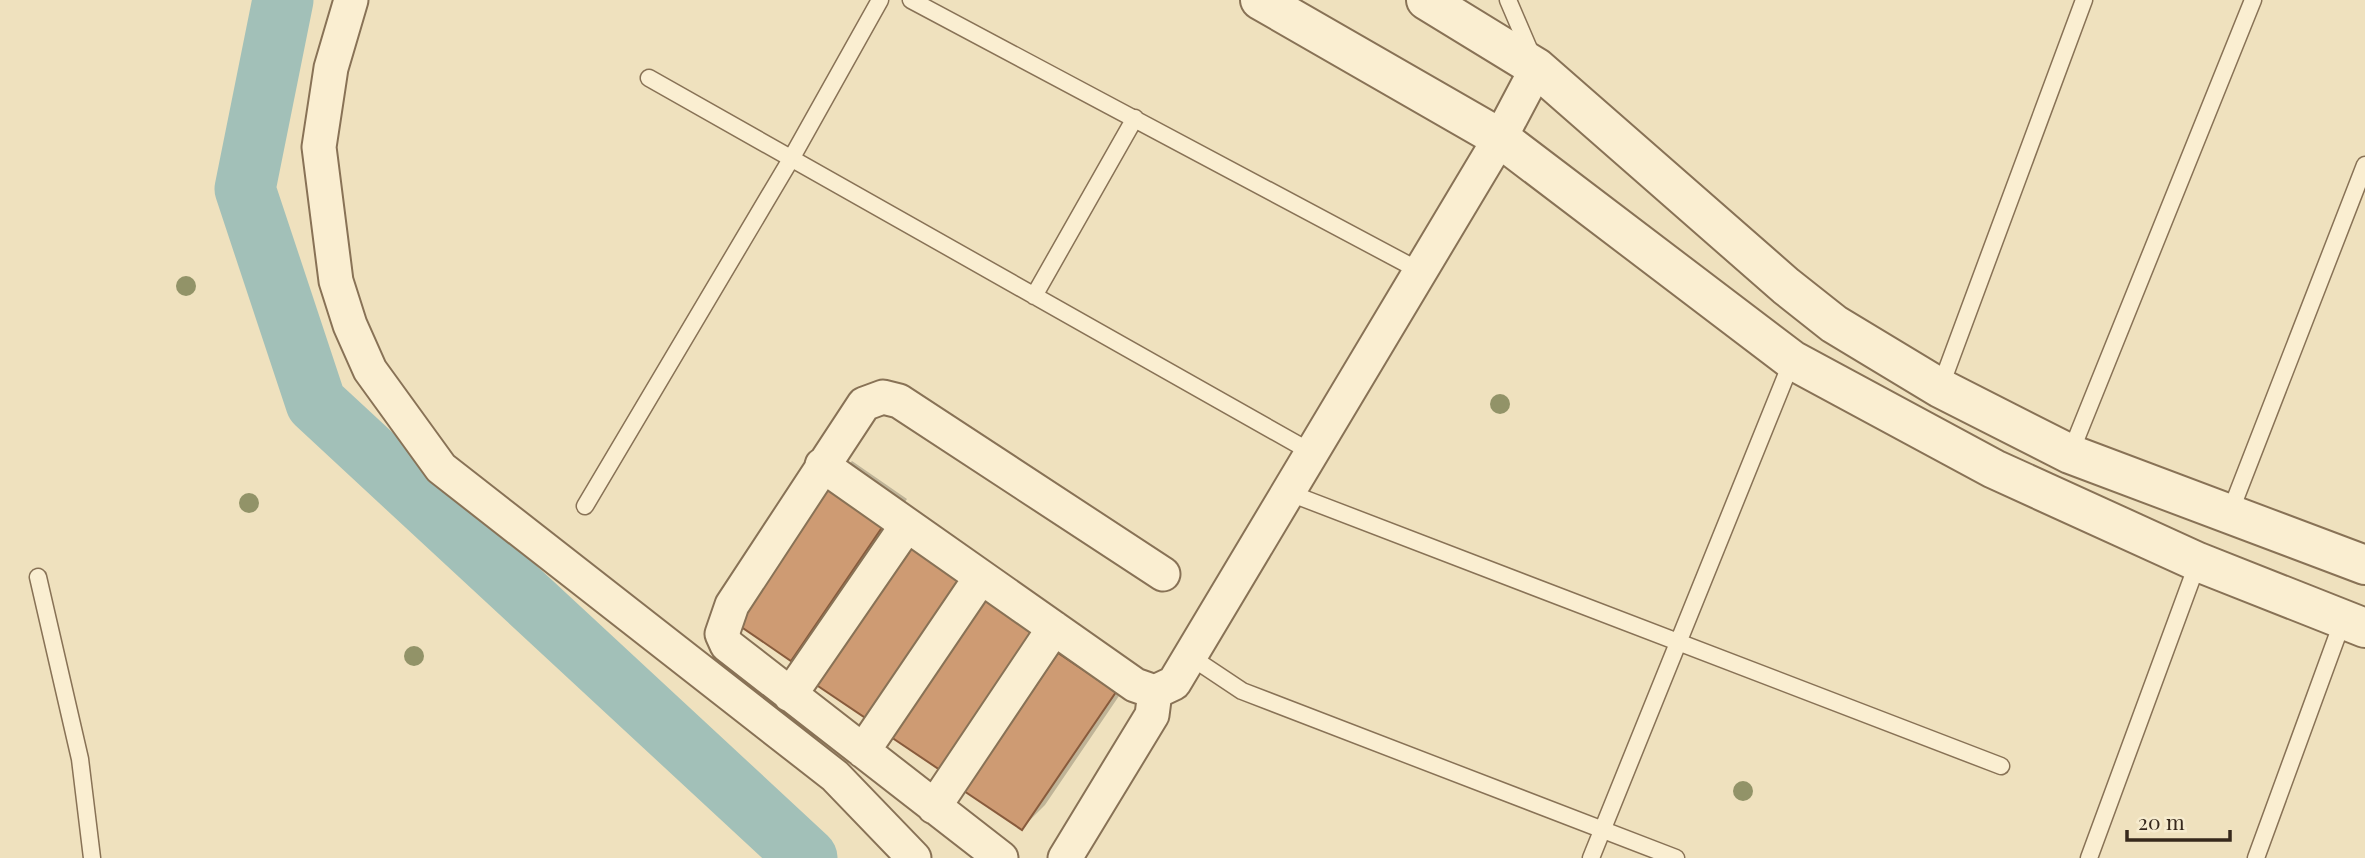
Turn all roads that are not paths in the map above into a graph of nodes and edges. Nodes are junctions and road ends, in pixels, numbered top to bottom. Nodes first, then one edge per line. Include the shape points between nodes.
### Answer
1 (351, 0) edge
2 (880, 0) edge
3 (911, 0) edge
4 (1260, 0) edge
5 (1426, 0) edge
6 (1508, 0) edge
7 (2084, 0) edge
8 (2253, 0) edge
9 (1537, 68) junction
10 (649, 78) dead end
11 (1135, 118) junction
12 (1500, 138) junction
13 (791, 159) junction
14 (2365, 165) edge
15 (1420, 271) junction
16 (1034, 296) junction
17 (1792, 360) junction
18 (1940, 388) junction
19 (1311, 452) junction
20 (2070, 454) junction
21 (822, 465) junction
22 (1287, 492) junction
23 (585, 506) dead end
24 (2229, 516) junction
25 (908, 525) junction
26 (2198, 562) junction
27 (2365, 565) edge
28 (1163, 574) dead end
29 (38, 577) dead end
30 (981, 577) junction
31 (2354, 624) edge
32 (1055, 628) junction
33 (1679, 644) junction
34 (1191, 657) junction
35 (1154, 692) junction
36 (790, 695) junction
37 (863, 751) junction
38 (2001, 766) dead end
39 (934, 807) junction
40 (1603, 828) junction
41 (92, 858) edge
42 (914, 858) edge
43 (1001, 858) edge
44 (1065, 858) edge
45 (1591, 858) edge
46 (1676, 858) edge
47 (2089, 858) edge
48 (2256, 858) edge

1 - 42 street via 331,68 319,147 336,281 370,370 441,468 835,776
2 - 13 lane
3 - 11 lane
4 - 12 street
5 - 9 street
6 - 9 lane
7 - 18 lane
8 - 20 lane
9 - 12 street
9 - 18 street via 1786,286 1834,324
10 - 13 lane
11 - 15 lane
11 - 16 lane
12 - 15 street
12 - 17 street
13 - 16 lane
13 - 23 lane
14 - 24 lane
15 - 19 street
16 - 19 lane
17 - 26 street via 1994,469
17 - 33 lane
18 - 20 street
19 - 22 street
20 - 24 street
21 - 25 street
21 - 28 street via 864,404 883,397 899,401
21 - 36 street via 723,623 727,645
22 - 33 lane
22 - 34 street
24 - 27 street
25 - 30 street
25 - 36 street
26 - 31 street
26 - 47 lane
29 - 41 lane via 80,759
30 - 32 street
30 - 37 street
31 - 48 lane
32 - 35 street via 1135,685
32 - 39 street
33 - 38 lane
33 - 40 lane
34 - 35 street via 1174,683
34 - 40 lane via 1242,691
35 - 44 street via 1152,715
36 - 37 street
37 - 39 street
39 - 43 street
40 - 45 lane
40 - 46 lane

